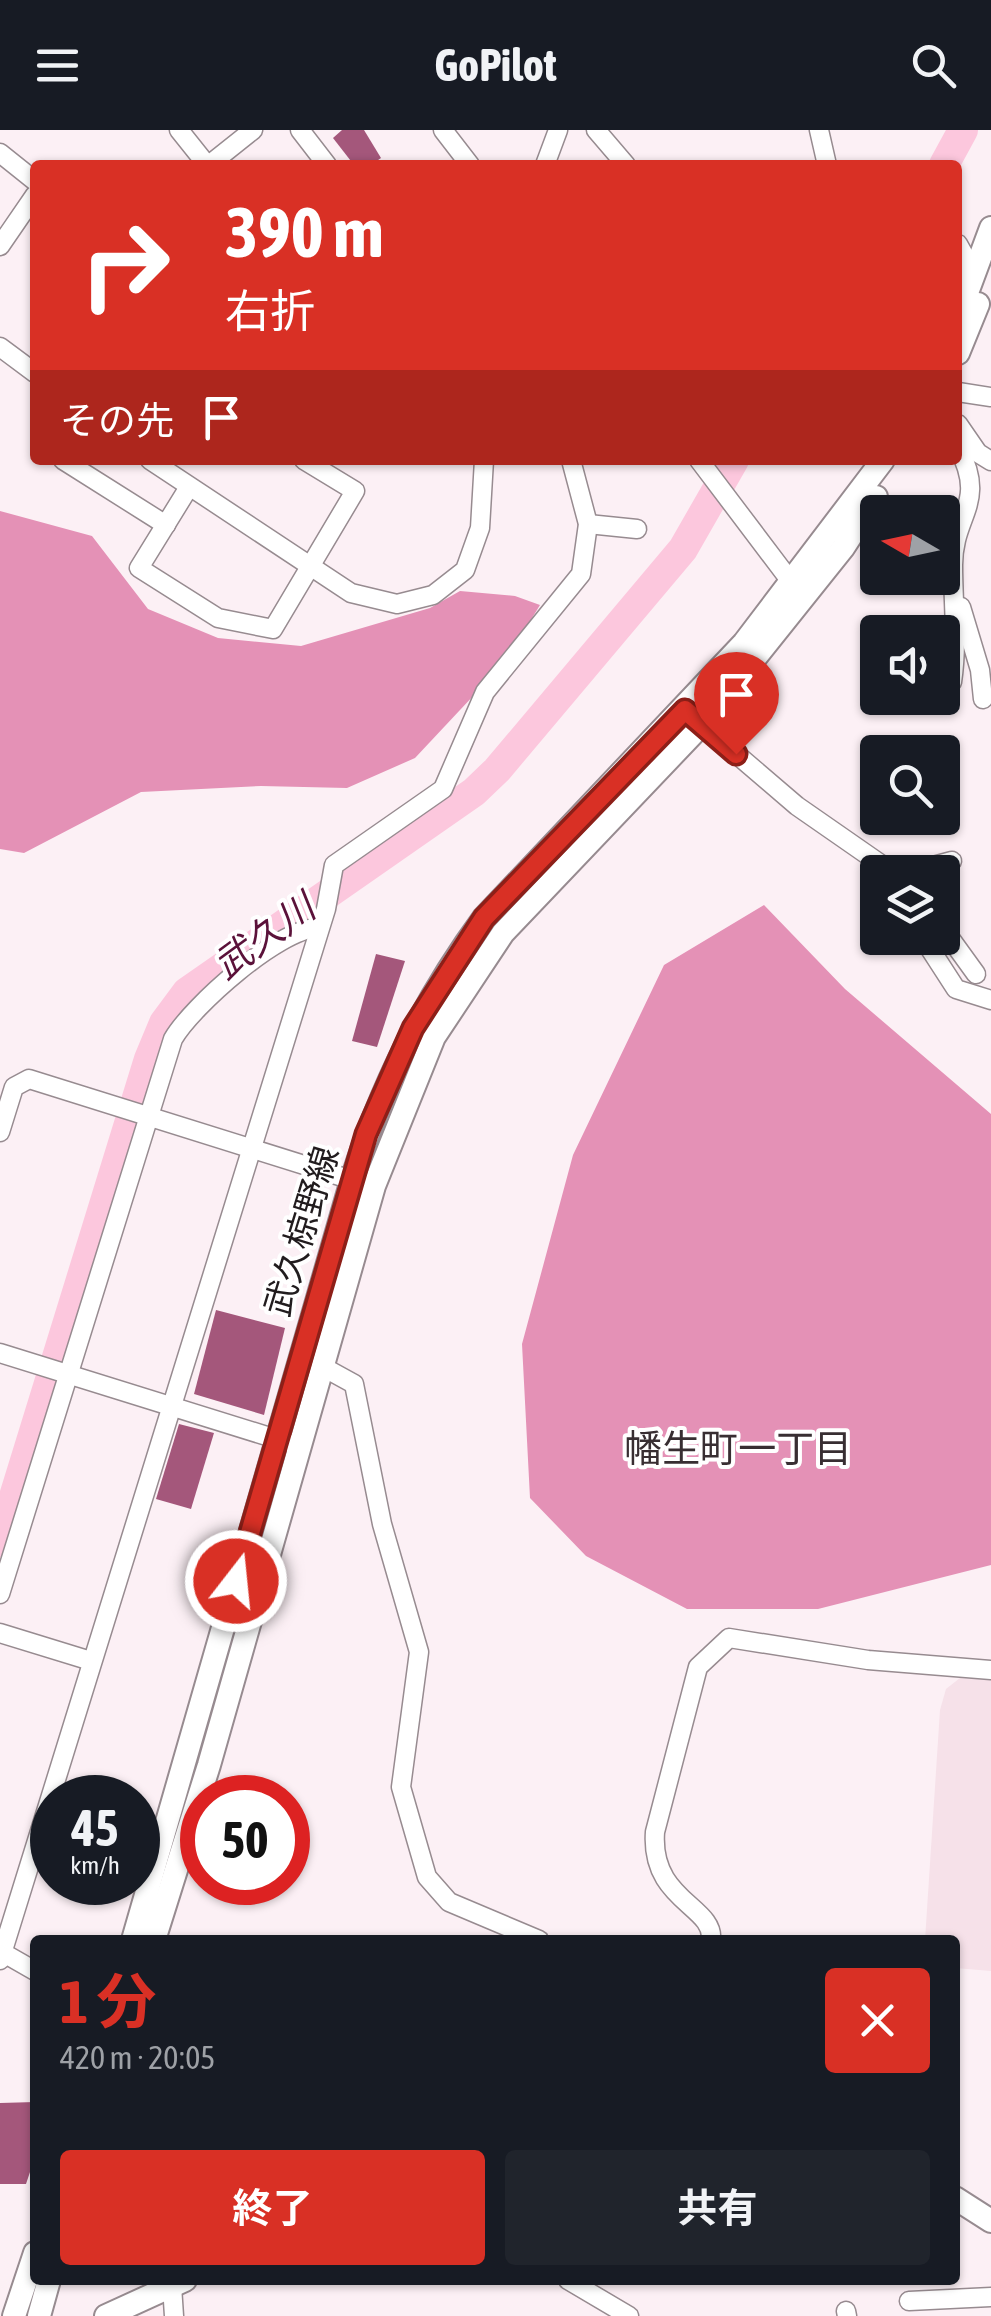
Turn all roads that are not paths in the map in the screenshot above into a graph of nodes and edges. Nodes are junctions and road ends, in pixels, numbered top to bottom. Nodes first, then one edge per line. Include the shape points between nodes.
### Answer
1 (179, 130) edge
2 (252, 130) edge
3 (300, 130) edge
4 (443, 130) edge
5 (558, 130) edge
6 (596, 130) edge
7 (819, 130) edge
8 (0, 154) edge
9 (204, 160) edge
10 (214, 160) edge
11 (323, 160) edge
12 (466, 160) edge
13 (547, 160) edge
14 (622, 160) edge
15 (827, 160) edge
16 (30, 177) edge
17 (30, 202) edge
18 (962, 233) edge
19 (989, 236) edge
20 (0, 246) edge
21 (962, 251) edge
22 (981, 278) edge
23 (962, 310) edge
24 (962, 340) edge
25 (0, 347) edge
26 (30, 369) edge
27 (962, 392) edge
28 (991, 396) edge
29 (962, 440) edge
30 (962, 445) edge
31 (991, 461) edge
32 (71, 465) edge
33 (157, 465) edge
34 (312, 465) edge
35 (484, 465) edge
36 (572, 465) edge
37 (703, 465) edge
38 (881, 465) edge
39 (895, 465) edge
40 (189, 487) junction
41 (588, 524) junction
42 (166, 525) junction
43 (637, 528) dead end
44 (960, 531) edge
45 (312, 568) junction
46 (798, 592) junction
47 (958, 595) edge
48 (983, 699) dead end
49 (694, 716) junction
50 (868, 855) edge
51 (317, 928) junction
52 (960, 952) edge
53 (934, 955) edge
54 (976, 974) dead end
55 (991, 1000) edge
56 (146, 1116) junction
57 (0, 1132) edge
58 (250, 1148) junction
59 (352, 1180) junction
60 (0, 1353) edge
61 (323, 1367) junction
62 (66, 1373) junction
63 (172, 1408) junction
64 (276, 1439) junction
65 (299, 1446) junction
66 (0, 1594) edge
67 (0, 1633) edge
68 (91, 1661) junction
69 (991, 1670) edge
70 (133, 1935) edge
71 (155, 1935) edge
72 (527, 1935) edge
73 (710, 1935) edge
74 (1, 1954) edge
75 (30, 1968) edge
76 (960, 2201) edge
77 (991, 2221) edge
78 (30, 2268) edge
79 (48, 2285) edge
80 (174, 2285) edge
81 (178, 2285) edge
82 (576, 2285) edge
83 (991, 2297) edge
84 (909, 2301) dead end
85 (14, 2316) edge
86 (39, 2316) edge
87 (106, 2316) edge
88 (174, 2316) edge
89 (629, 2316) edge

1 - 9 street
2 - 10 street
3 - 11 street
4 - 12 street
5 - 13 street
6 - 14 street
7 - 15 street
8 - 16 street
17 - 20 street
18 - 19 street
19 - 22 main road
21 - 22 street
22 - 23 main road
22 - 24 main road
25 - 26 street
27 - 28 street
29 - 31 street
30 - 44 street via 972,472
32 - 42 street
33 - 40 street
34 - 45 street via 356,491
35 - 45 street via 478,543 465,570 433,595 397,604 368,600
36 - 41 street
37 - 46 street
38 - 46 main road, 武久椋野線
39 - 46 main road, 武久椋野線
40 - 42 street
40 - 45 street
41 - 43 street
41 - 51 street via 581,574 486,692 443,789 334,865
42 - 45 street via 138,568 218,618 272,630
46 - 49 main road, 武久椋野線
47 - 48 street
49 - 50 street via 797,806
49 - 59 main road, 武久椋野線 via 484,918 446,970 388,1080
49 - 61 main road, 武久椋野線 via 503,933 434,1036 388,1140
51 - 56 street via 264,954 192,1009 173,1038
51 - 58 street
52 - 54 street
53 - 55 street via 949,982 971,997
56 - 57 street via 29,1079 14,1087
56 - 58 street
56 - 62 street
58 - 59 street
58 - 63 street
59 - 64 main road, 武久椋野線
60 - 62 street
61 - 65 main road, 武久椋野線
61 - 72 street via 354,1384 382,1524 419,1652 401,1787 428,1877 449,1902
62 - 63 street
62 - 66 street
63 - 64 street
63 - 68 street
64 - 65 street
64 - 70 main road, 武久椋野線
65 - 71 main road, 武久椋野線
67 - 68 street
68 - 74 street
69 - 73 street via 729,1638 698,1667 654,1857 666,1884 707,1922
74 - 75 street
76 - 77 main road
78 - 85 main road
79 - 86 main road
80 - 87 main road
81 - 88 street
82 - 89 street
83 - 84 street

